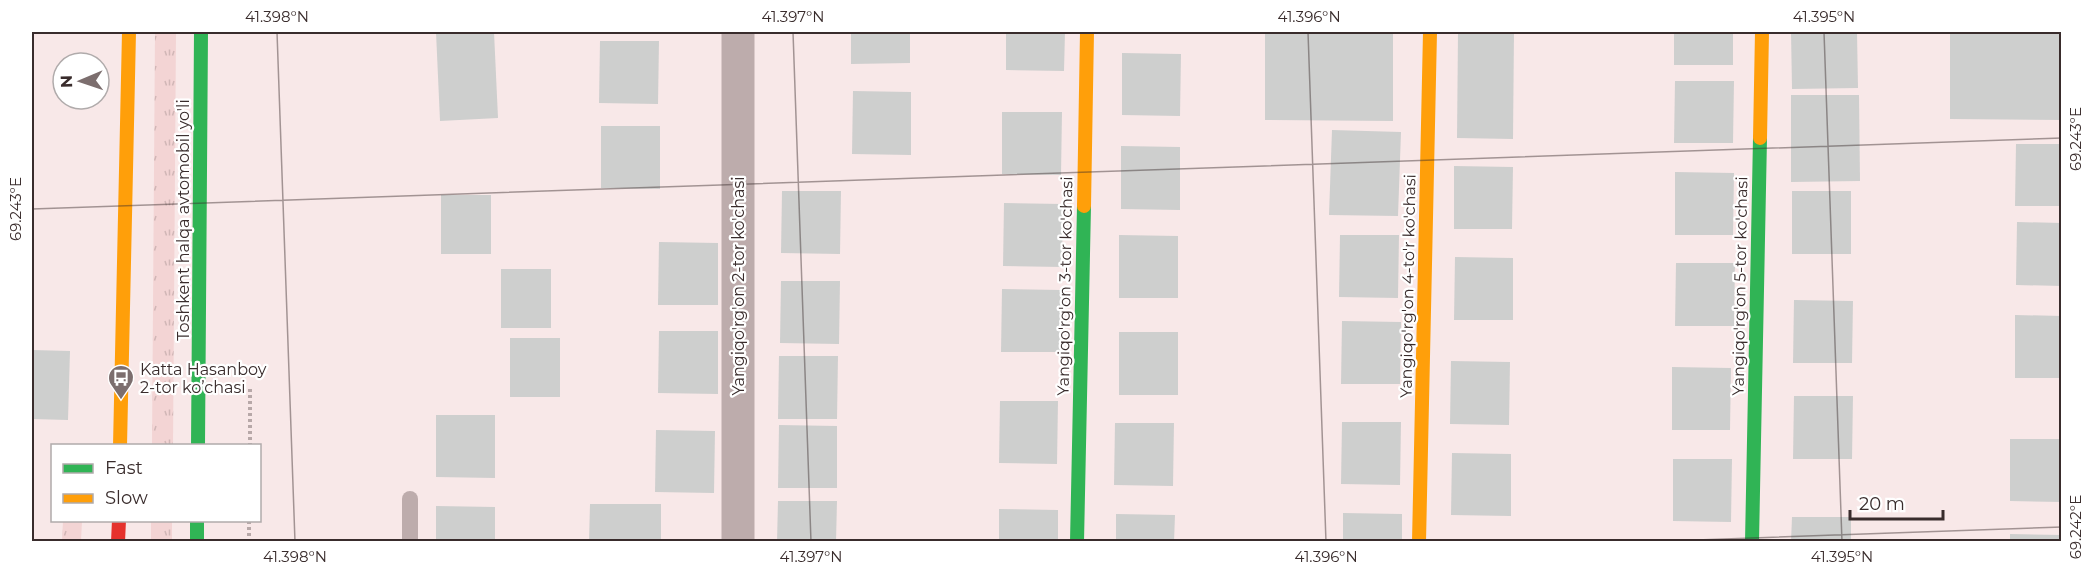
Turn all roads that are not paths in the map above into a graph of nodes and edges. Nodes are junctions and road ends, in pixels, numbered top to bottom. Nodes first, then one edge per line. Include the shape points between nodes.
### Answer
1 (129, 32) edge
2 (201, 32) edge
3 (738, 32) edge
4 (1087, 32) edge
5 (1430, 32) edge
6 (1762, 32) edge
7 (120, 444) edge
8 (198, 444) edge
9 (410, 499) dead end
10 (119, 522) edge
11 (197, 522) edge
12 (118, 542) edge
13 (197, 542) edge
14 (410, 542) edge
15 (738, 542) edge
16 (1077, 542) edge
17 (1419, 542) edge
18 (1752, 542) edge

1 - 7 main road
2 - 8 main road, Toshkent halqa avtomobil yo'li
3 - 15 street, Yangiqo'rg'on 2-tor ko'chasi
4 - 16 main road, Yangiqo'rg'on 3-tor ko'chasi
5 - 17 main road, Yangiqo'rg'on 4-to'r ko'chasi
6 - 18 main road, Yangiqo'rg'on 5-tor ko'chasi
9 - 14 lane
10 - 12 main road
11 - 13 main road

